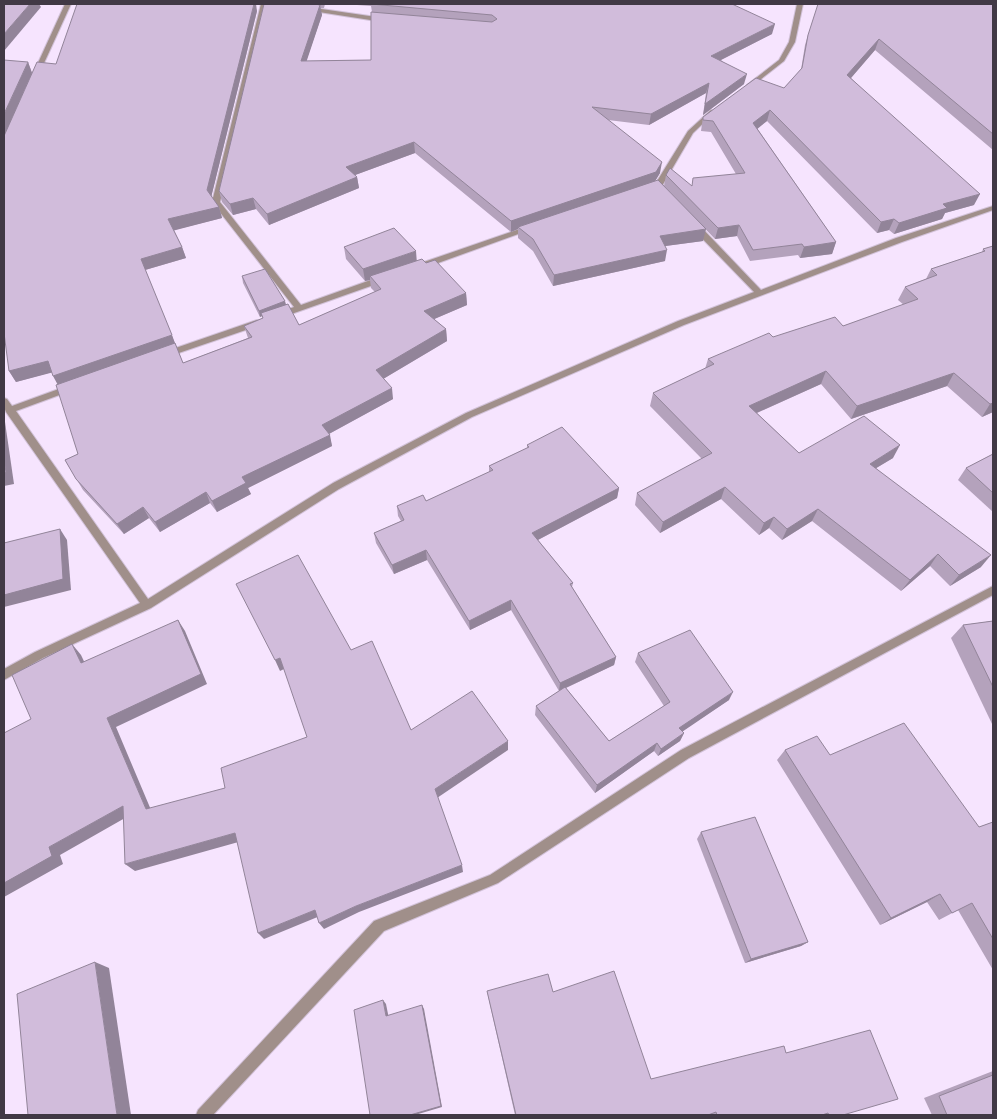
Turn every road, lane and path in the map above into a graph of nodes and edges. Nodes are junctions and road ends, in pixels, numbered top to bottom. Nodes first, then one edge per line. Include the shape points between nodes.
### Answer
1 (68, 4) edge
2 (264, 4) edge
3 (800, 4) edge
4 (304, 9) edge
5 (393, 20) edge
6 (31, 84) edge
7 (742, 90) edge
8 (721, 105) edge
9 (658, 186) junction
10 (648, 189) edge
11 (671, 200) edge
12 (993, 208) edge
13 (692, 222) edge
14 (539, 225) edge
15 (419, 266) edge
16 (391, 276) edge
17 (760, 294) junction
18 (299, 308) junction
19 (271, 318) edge
20 (262, 321) edge
21 (159, 357) edge
22 (74, 387) edge
23 (4, 401) edge
24 (9, 410) junction
25 (993, 590) edge
26 (147, 605) junction
27 (4, 675) edge
28 (203, 1115) edge

1 - 6 street
2 - 18 street via 216,202
3 - 7 street via 792,42 781,60
4 - 5 street
8 - 9 street via 690,132
9 - 10 street
9 - 11 street
12 - 17 street via 899,240
13 - 17 street
14 - 15 street
16 - 18 street
17 - 26 street via 681,323 469,415 336,486
18 - 19 street
20 - 21 street
22 - 24 street
23 - 24 street
24 - 26 street
25 - 28 street via 685,754 494,879 379,926
26 - 27 street via 39,655

